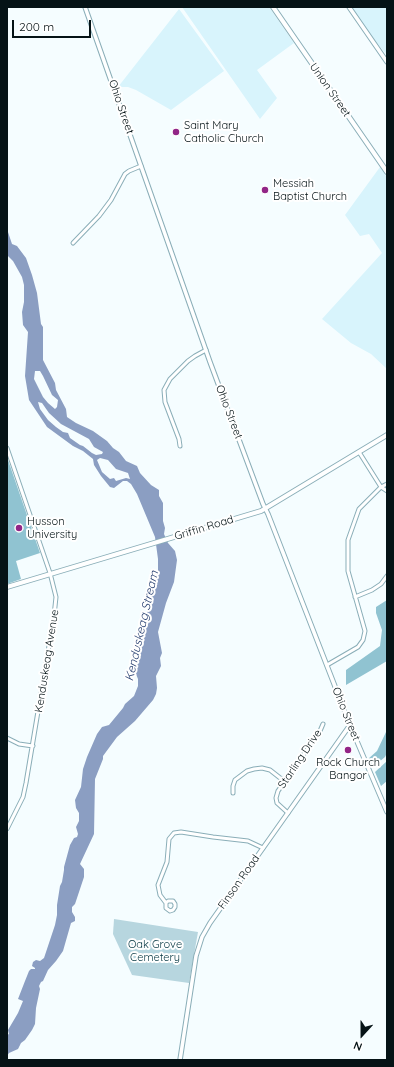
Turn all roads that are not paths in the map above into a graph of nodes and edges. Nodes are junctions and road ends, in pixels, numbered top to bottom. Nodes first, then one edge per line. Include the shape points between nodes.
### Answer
1 (85, 7) edge
2 (273, 7) edge
3 (349, 7) edge
4 (387, 62) edge
5 (141, 166) junction
6 (387, 172) edge
7 (73, 243) dead end
8 (206, 350) junction
9 (387, 435) edge
10 (180, 446) dead end
11 (7, 448) edge
12 (359, 452) junction
13 (387, 484) edge
14 (382, 487) junction
15 (387, 490) edge
16 (266, 508) junction
17 (50, 574) junction
18 (387, 576) edge
19 (7, 587) edge
20 (356, 597) junction
21 (327, 665) junction
22 (323, 724) dead end
23 (350, 725) junction
24 (7, 738) edge
25 (33, 746) junction
26 (284, 781) junction
27 (233, 793) dead end
28 (387, 812) edge
29 (288, 813) junction
30 (7, 828) edge
31 (263, 848) junction
32 (166, 903) dead end
33 (180, 1060) edge

1 - 5 street, Ohio Street
2 - 6 main road, Union Street
3 - 4 street
5 - 7 street via 125,174 99,216
5 - 8 street, Ohio Street
8 - 10 street via 188,362 167,383 164,390 165,402
8 - 16 street, Ohio Street
9 - 12 main road, Griffin Road
11 - 17 street, Kenduskeag Avenue
12 - 14 street
12 - 16 main road, Griffin Road
13 - 14 street
14 - 15 street
14 - 20 street via 359,509 348,540 348,571
16 - 17 main road, Griffin Road
16 - 21 street, Ohio Street
17 - 19 main road, Griffin Road
17 - 25 street, Kenduskeag Avenue via 56,597
18 - 20 street via 372,590
20 - 21 street via 365,631 363,640 358,647
21 - 23 street, Ohio Street
22 - 26 street, Starling Drive
23 - 28 street, Ohio Street
23 - 29 street, Finson Road
24 - 25 street via 19,744
25 - 30 street, Kenduskeag Avenue via 23,797
26 - 27 street via 270,770 254,768 235,780
26 - 29 street, Starling Drive via 276,798 277,803
29 - 31 street, Finson Road
31 - 32 street via 248,841 174,833 169,839 167,862 158,885
31 - 33 street, Finson Road via 208,926 199,944

